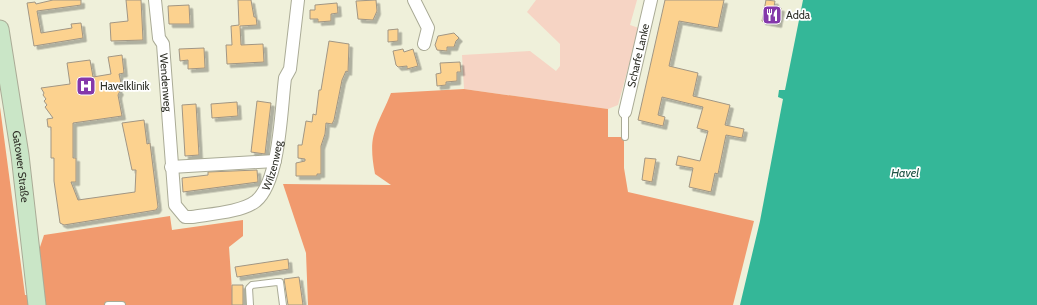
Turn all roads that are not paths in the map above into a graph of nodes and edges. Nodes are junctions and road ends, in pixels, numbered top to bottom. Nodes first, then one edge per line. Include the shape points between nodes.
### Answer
1 (155, 0) edge
2 (298, 0) edge
3 (414, 0) edge
4 (651, 0) edge
5 (0, 29) edge
6 (424, 44) dead end
7 (625, 112) joint
8 (625, 137) dead end
9 (275, 161) junction
10 (172, 167) junction
11 (37, 305) edge
12 (108, 305) edge
13 (122, 305) edge
14 (250, 305) edge
15 (282, 305) edge

1 - 10 street, Wendenweg via 159,38 163,44
2 - 9 street, Wilzenweg
3 - 6 street via 428,28
4 - 7 street, Scharfe Lanke
5 - 11 main road, Gatower Straße via 17,136
7 - 8 lane
9 - 10 street
9 - 10 street, Wilzenweg via 266,190 256,201 242,208 192,217 185,217 175,205
12 - 13 lane
14 - 15 lane via 249,288 252,285 280,282

